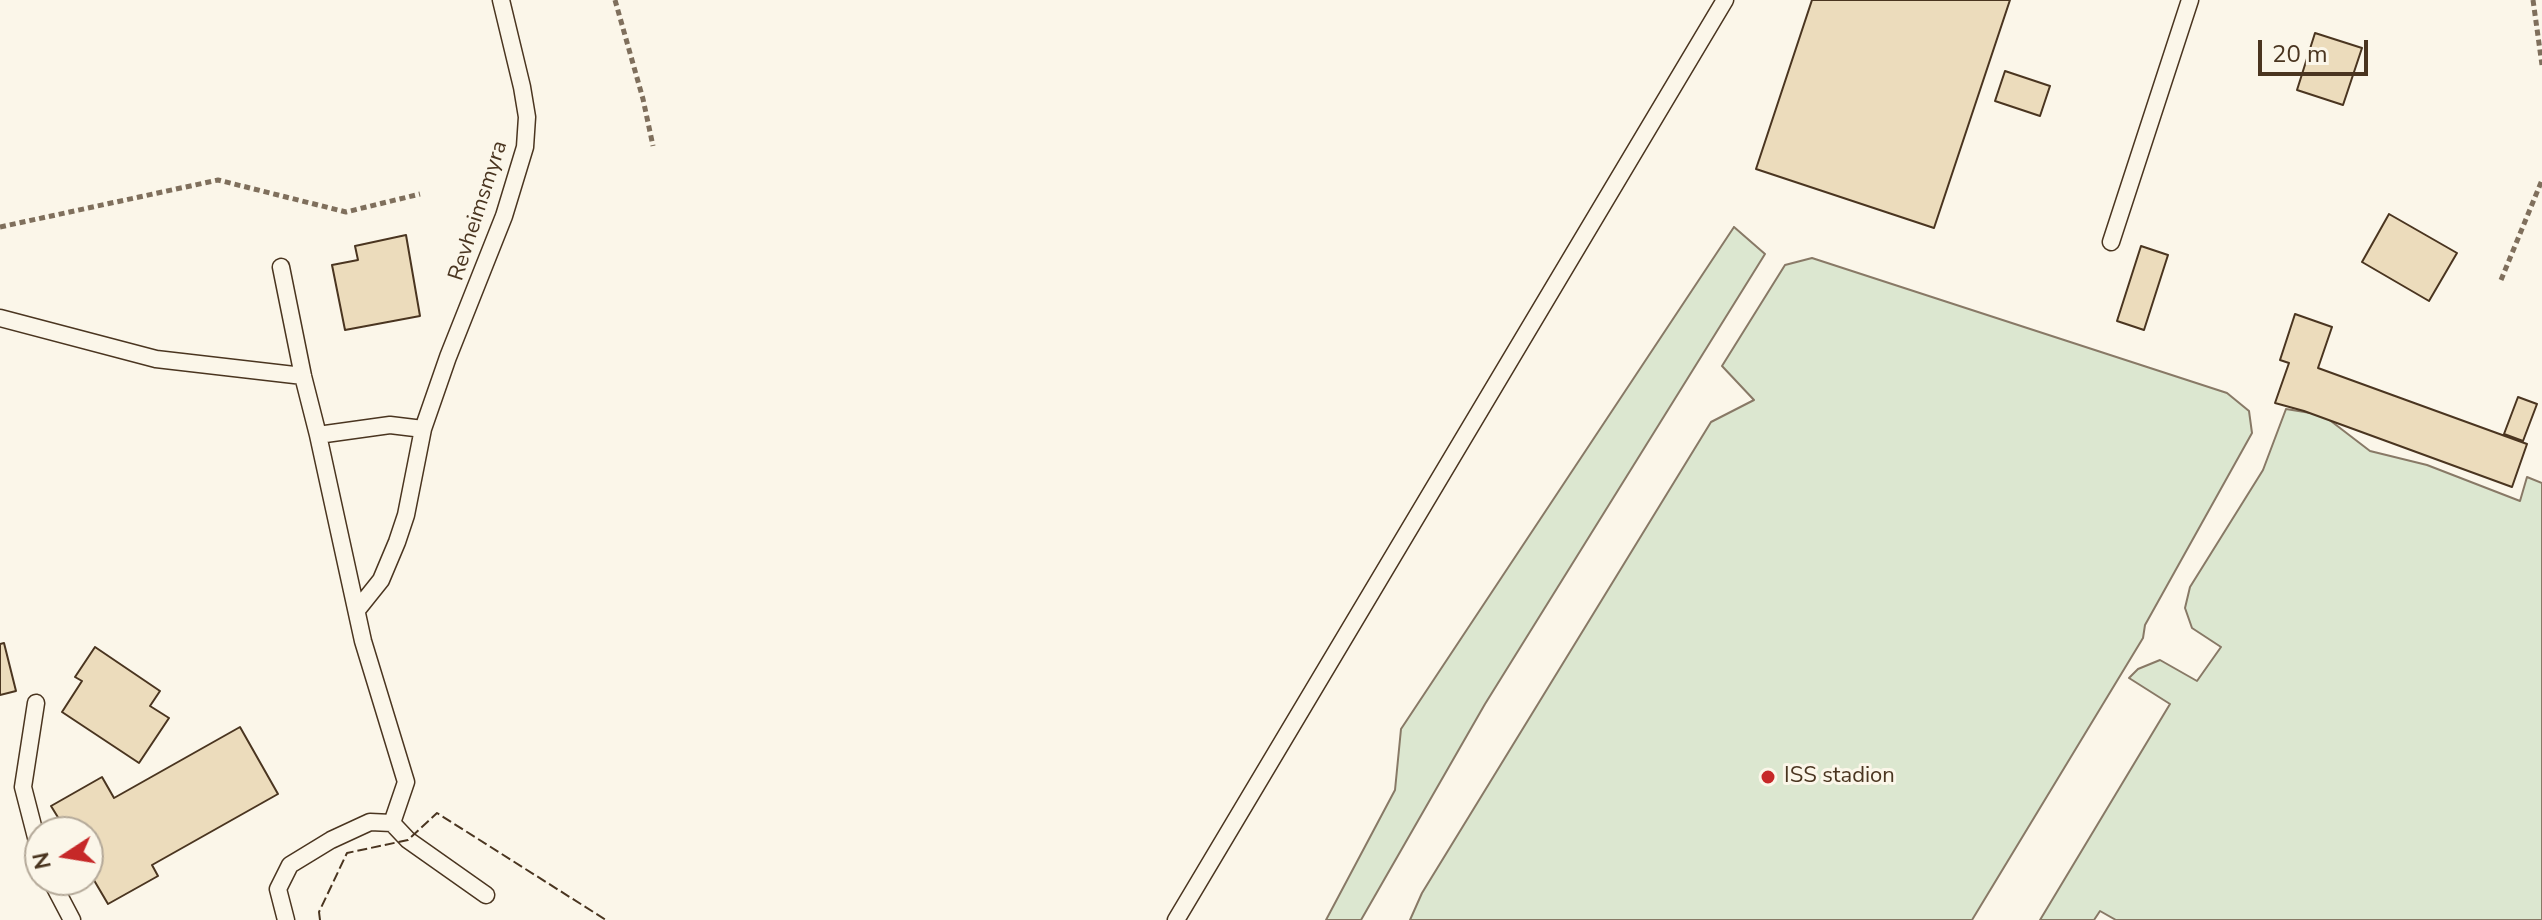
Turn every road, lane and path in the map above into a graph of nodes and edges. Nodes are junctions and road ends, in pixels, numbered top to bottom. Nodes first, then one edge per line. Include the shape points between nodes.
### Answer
1 (501, 0) edge
2 (615, 0) edge
3 (1725, 0) edge
4 (2190, 0) edge
5 (2533, 0) edge
6 (2542, 65) edge
7 (653, 146) dead end
8 (2542, 180) edge
9 (420, 194) dead end
10 (0, 227) edge
11 (2111, 242) dead end
12 (281, 267) dead end
13 (2501, 280) dead end
14 (0, 318) edge
15 (303, 376) junction
16 (423, 429) junction
17 (318, 435) junction
18 (357, 610) junction
19 (36, 703) dead end
20 (30, 816) edge
21 (392, 823) junction
22 (486, 895) dead end
23 (59, 896) edge
24 (72, 920) edge
25 (286, 920) edge
26 (1176, 920) edge

1 - 16 lane, Revheimsmyra via 527,117 525,147
2 - 7 path
3 - 26 lane
4 - 11 lane
5 - 6 path
8 - 13 path
9 - 10 path via 346,212 218,180
12 - 15 lane
14 - 15 lane via 156,359
15 - 17 lane
16 - 17 lane via 390,425
16 - 18 lane, Revheimsmyra via 397,542 381,580
17 - 18 lane
18 - 21 lane via 406,782
19 - 20 lane via 23,787
21 - 22 lane
21 - 25 lane via 370,822 290,865 278,889
23 - 24 lane

